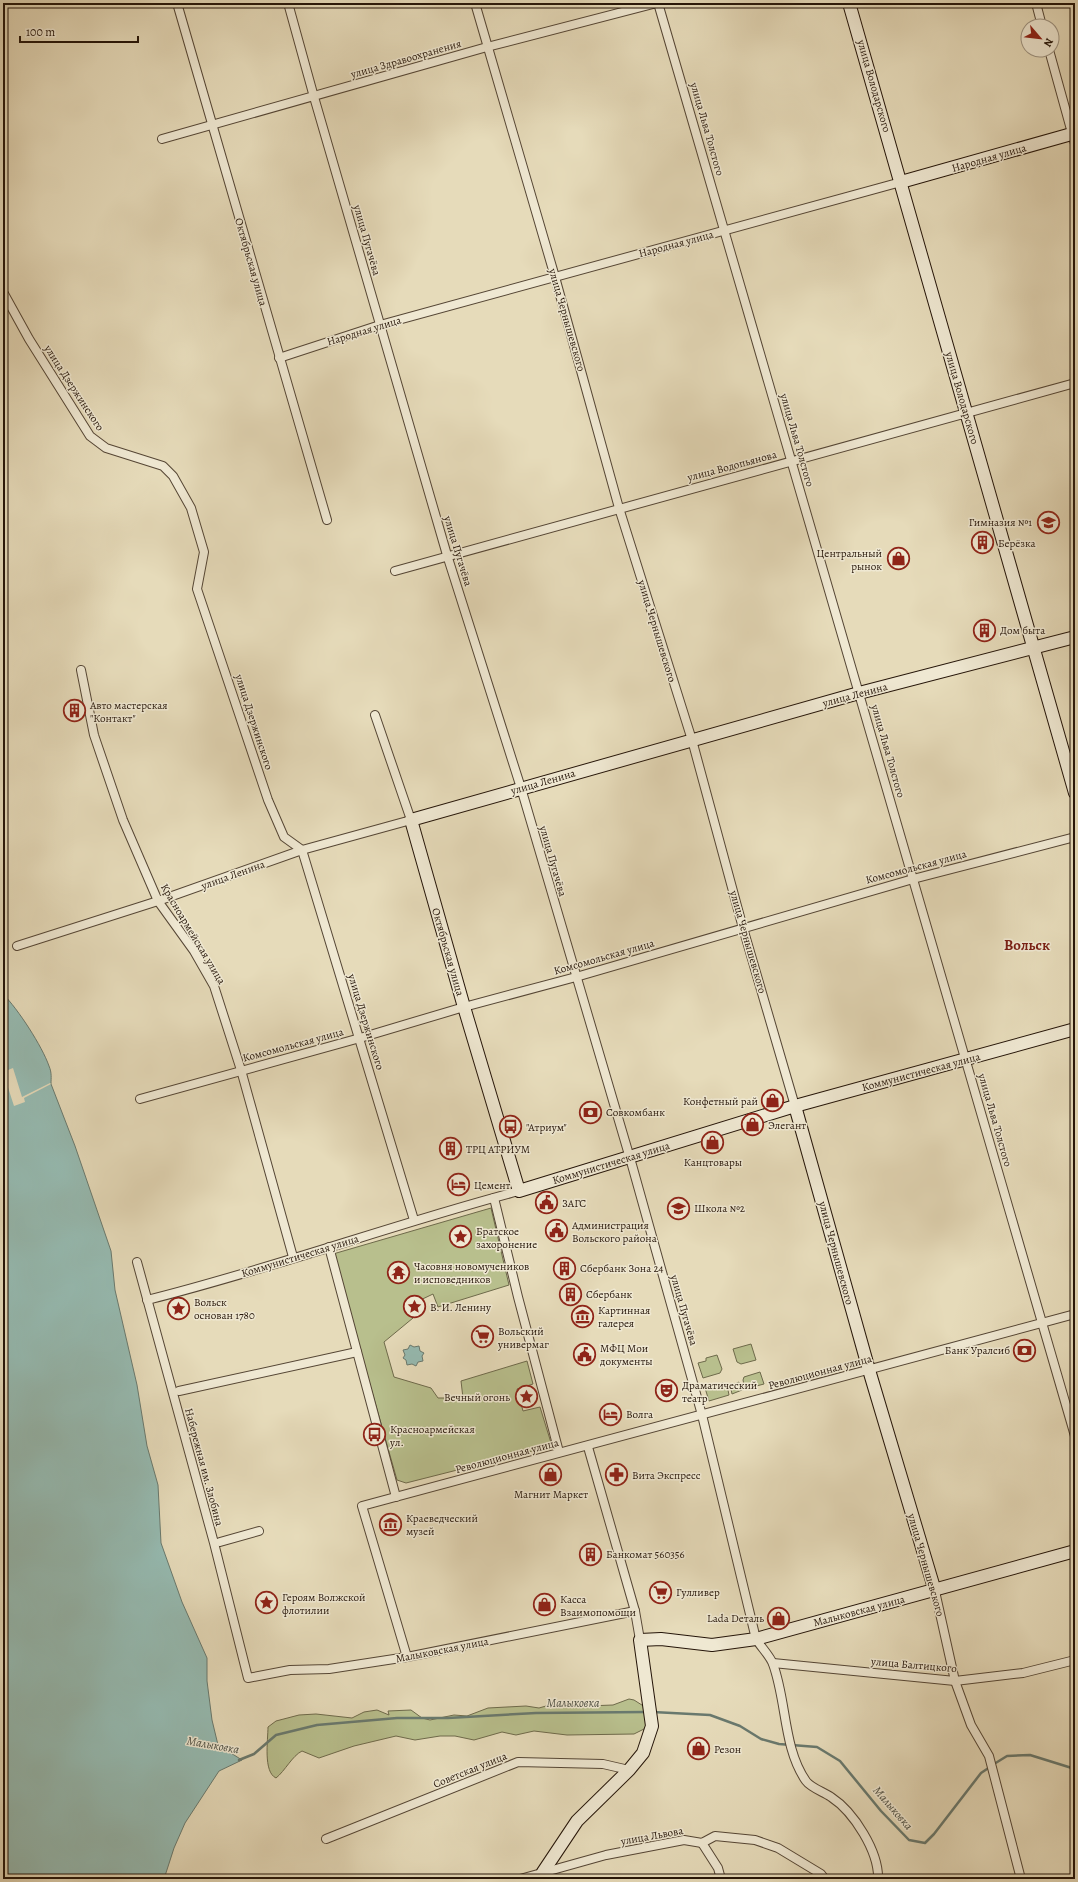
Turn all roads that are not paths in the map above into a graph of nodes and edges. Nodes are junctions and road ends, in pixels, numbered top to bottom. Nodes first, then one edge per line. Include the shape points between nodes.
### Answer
1 (177, 3) edge
2 (288, 3) edge
3 (475, 3) edge
4 (658, 3) edge
5 (849, 3) edge
6 (1036, 3) edge
7 (1040, 18) edge
8 (488, 47) junction
9 (1051, 58) edge
10 (314, 97) junction
11 (211, 124) junction
12 (1074, 137) edge
13 (162, 139) dead end
14 (901, 182) junction
15 (725, 230) junction
16 (555, 277) junction
17 (3, 292) edge
18 (380, 325) junction
19 (278, 358) junction
20 (1075, 383) edge
21 (966, 413) junction
22 (792, 461) junction
23 (619, 508) junction
24 (327, 520) dead end
25 (447, 555) junction
26 (395, 571) dead end
27 (1075, 637) edge
28 (1035, 648) junction
29 (81, 670) dead end
30 (859, 693) junction
31 (375, 715) dead end
32 (692, 740) junction
33 (521, 788) junction
34 (1075, 793) edge
35 (411, 820) junction
36 (1075, 837) edge
37 (302, 850) junction
38 (913, 879) junction
39 (158, 901) junction
40 (743, 928) junction
41 (17, 946) dead end
42 (576, 977) junction
43 (464, 1007) junction
44 (1075, 1029) edge
45 (360, 1038) junction
46 (967, 1060) junction
47 (241, 1070) junction
48 (140, 1099) dead end
49 (796, 1106) junction
50 (630, 1158) junction
51 (519, 1191) junction
52 (494, 1198) junction
53 (414, 1220) junction
54 (329, 1246) junction
55 (293, 1257) junction
56 (137, 1262) dead end
57 (147, 1300) junction
58 (1075, 1314) edge
59 (1042, 1322) junction
60 (357, 1352) junction
61 (869, 1370) junction
62 (180, 1391) dead end
63 (702, 1415) junction
64 (1075, 1436) edge
65 (588, 1446) junction
66 (559, 1452) junction
67 (396, 1497) junction
68 (259, 1531) dead end
69 (220, 1542) dead end
70 (1075, 1551) edge
71 (935, 1591) junction
72 (635, 1611) junction
73 (756, 1639) junction
74 (640, 1640) junction
75 (407, 1657) junction
76 (1075, 1660) edge
77 (773, 1663) junction
78 (248, 1678) joint
79 (955, 1681) junction
80 (629, 1770) junction
81 (326, 1838) dead end
82 (702, 1843) junction
83 (541, 1876) edge
84 (520, 1879) edge
85 (721, 1879) edge
86 (826, 1879) edge
87 (878, 1879) edge
88 (1021, 1879) edge

1 - 11 street, Октябрьская улица
2 - 10 street, улица Пугачёва
3 - 8 street, улица Чернышевского
4 - 8 street, улица Здравоохранения
4 - 15 street, улица Льва Толстого
5 - 14 street, улица Володарского
6 - 7 street
8 - 10 street, улица Здравоохранения
8 - 16 street, улица Чернышевского
9 - 12 street
10 - 11 street, улица Здравоохранения
10 - 18 street, улица Пугачёва
11 - 13 street, улица Здравоохранения
11 - 19 street, Октябрьская улица
12 - 14 street, Народная улица
14 - 15 street, Народная улица
14 - 21 street, улица Володарского
15 - 16 street, Народная улица
15 - 22 street, улица Льва Толстого
16 - 18 street, Народная улица
16 - 23 street, улица Чернышевского
17 - 37 street, улица Дзержинского via 90,436 106,448 163,466 173,476 191,508 204,552 197,589 268,800 284,837
18 - 19 street, Народная улица
18 - 25 street, улица Пугачёва
19 - 24 street, Октябрьская улица
20 - 21 street, улица Водопьянова
21 - 22 street, улица Водопьянова
21 - 28 street, улица Володарского
22 - 23 street, улица Водопьянова
22 - 30 street, улица Льва Толстого
23 - 25 street, улица Водопьянова
23 - 32 street, улица Чернышевского
25 - 26 street, улица Водопьянова
25 - 33 street, улица Пугачёва
27 - 28 street, улица Ленина
28 - 30 street, улица Ленина
28 - 34 street, улица Володарского
29 - 39 street, Красноармейская улица via 94,735 123,820
30 - 32 street, улица Ленина
30 - 38 street, улица Льва Толстого
31 - 35 street, Октябрьская улица
32 - 33 street, улица Ленина
32 - 40 street, улица Чернышевского
33 - 35 street, улица Ленина
33 - 42 street, улица Пугачёва
35 - 37 street, улица Ленина
35 - 43 street, Октябрьская улица
36 - 38 street, Комсомольская улица
37 - 39 street, улица Ленина
37 - 45 street, улица Дзержинского
38 - 40 street, Комсомольская улица
38 - 46 street, улица Льва Толстого
39 - 41 street, улица Ленина
39 - 47 street, Красноармейская улица via 194,951 214,986
40 - 42 street, Комсомольская улица
40 - 49 street, улица Чернышевского
42 - 43 street, Комсомольская улица
42 - 50 street, улица Пугачёва
43 - 45 street, Комсомольская улица
43 - 51 street, Октябрьская улица
44 - 46 street, Коммунистическая улица
45 - 47 street, Комсомольская улица
45 - 53 street, улица Дзержинского
46 - 49 street, Коммунистическая улица
46 - 59 street, улица Льва Толстого
47 - 48 street, Комсомольская улица
47 - 55 street, Красноармейская улица
49 - 50 street, Коммунистическая улица
49 - 61 street, улица Чернышевского
50 - 51 street, Коммунистическая улица
50 - 63 street, улица Пугачёва
51 - 52 street, Коммунистическая улица
52 - 53 street, Коммунистическая улица
52 - 66 street
53 - 54 street, Коммунистическая улица
54 - 55 street, Коммунистическая улица
54 - 60 street
55 - 57 street, Коммунистическая улица via 215,1283
56 - 57 street, Набережная им. Злобина
57 - 78 street, Набережная им. Злобина
58 - 59 street, Революционная улица
59 - 61 street, Революционная улица
59 - 64 street, улица Льва Толстого
60 - 62 street
60 - 67 street
61 - 63 street, Революционная улица
61 - 71 street, улица Чернышевского
63 - 65 street, Революционная улица
63 - 73 street, улица Пугачёва
65 - 66 street, Революционная улица
65 - 72 street
66 - 67 street, Революционная улица
67 - 75 street, Революционная улица via 362,1506
68 - 69 street
70 - 71 street, Малыковская улица
71 - 73 street, Малыковская улица
71 - 79 street, улица Чернышевского
72 - 74 street
72 - 75 street, Малыковская улица
73 - 74 street, Малыковская улица via 712,1645 661,1639
73 - 77 street, улица Пугачёва
74 - 80 street via 652,1726 643,1753
75 - 78 street, Малыковская улица via 329,1669 290,1670
76 - 79 street, улица Балтицкого via 1023,1673
77 - 79 street, улица Балтицкого
77 - 87 street, улица Пугачёва via 794,1756 806,1782 833,1798 845,1810 868,1841 878,1868
79 - 88 street, улица Чернышевского via 972,1725 989,1756
80 - 81 street, Советская улица via 603,1764 518,1762
80 - 83 street via 577,1821
82 - 83 street, улица Львова via 684,1840 606,1855
82 - 85 street via 718,1868
82 - 86 street, улица Львова via 715,1836 755,1840 778,1848
83 - 84 street, улица Львова

